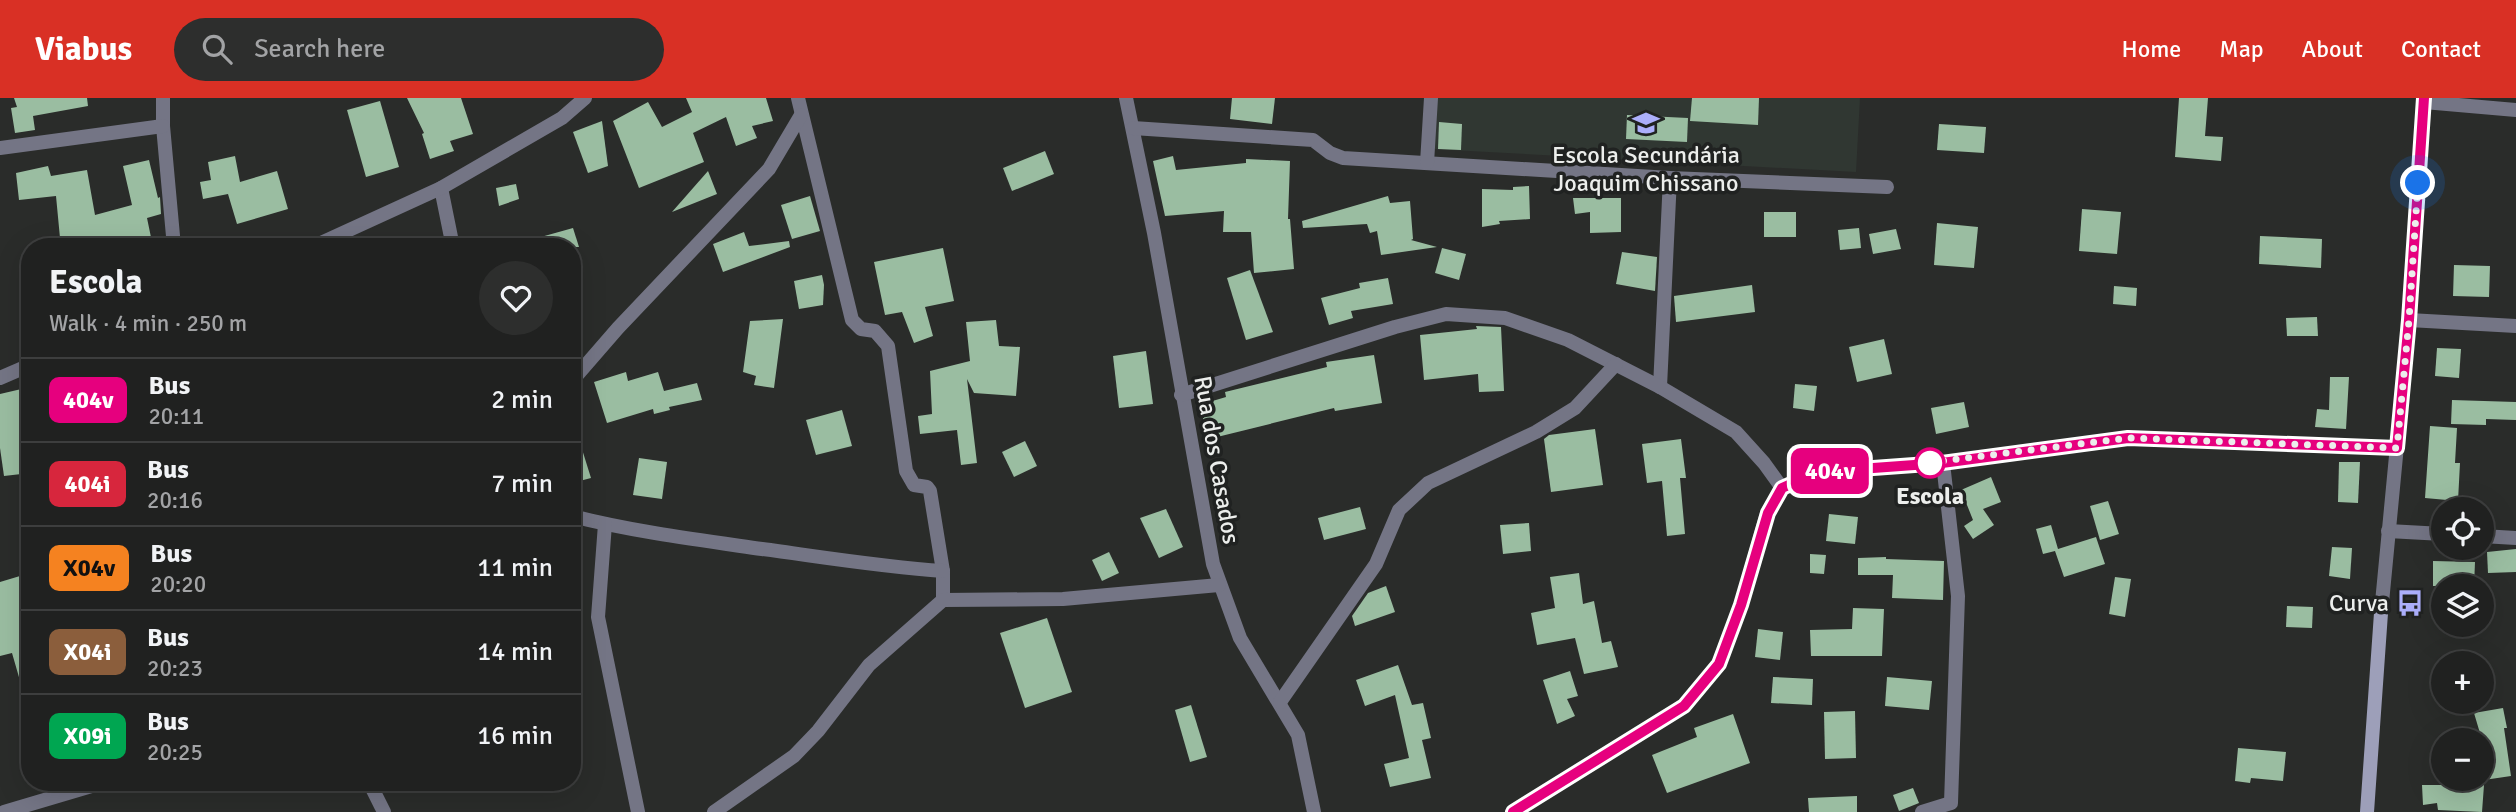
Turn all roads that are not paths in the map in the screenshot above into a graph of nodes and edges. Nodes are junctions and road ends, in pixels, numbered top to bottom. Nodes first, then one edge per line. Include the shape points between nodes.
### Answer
1 (163, 98) edge
2 (585, 98) edge
3 (798, 98) edge
4 (1126, 98) edge
5 (1431, 98) edge
6 (2424, 100) edge
7 (2516, 110) edge
8 (801, 115) junction
9 (163, 126) junction
10 (1133, 128) junction
11 (0, 148) edge
12 (1427, 163) junction
13 (1670, 178) junction
14 (1887, 187) dead end
15 (441, 188) junction
16 (173, 238) edge
17 (332, 238) edge
18 (451, 238) edge
19 (2409, 320) junction
20 (2516, 327) edge
21 (1616, 364) junction
22 (21, 369) edge
23 (581, 371) edge
24 (0, 377) edge
25 (1660, 387) junction
26 (1181, 395) junction
27 (2397, 448) junction
28 (1942, 463) junction
29 (1782, 488) junction
30 (581, 518) edge
31 (605, 524) junction
32 (2388, 531) junction
33 (2431, 533) edge
34 (2494, 537) edge
35 (2516, 538) edge
36 (943, 572) junction
37 (1219, 585) junction
38 (943, 600) junction
39 (2381, 613) joint
40 (1280, 702) junction
41 (75, 791) edge
42 (374, 791) edge
43 (1951, 808) edge
44 (5, 812) edge
45 (384, 812) edge
46 (638, 812) edge
47 (714, 812) edge
48 (1314, 812) edge
49 (1513, 812) edge
50 (1922, 812) edge
51 (2367, 812) edge

1 - 9 street
2 - 15 street via 562,118
3 - 8 street
4 - 10 street, Rua dos Casados
5 - 12 street
6 - 7 street
6 - 19 main road
8 - 23 street via 769,169
8 - 36 street via 852,320 861,329 875,331 888,346 906,471 914,485 930,491
9 - 11 street
9 - 16 street
10 - 12 street via 1312,141 1343,158
10 - 26 street, Rua dos Casados
12 - 13 street
13 - 14 street
13 - 25 street
15 - 17 street
15 - 18 street
19 - 20 street
19 - 27 street
21 - 25 street
21 - 26 street via 1568,340 1505,318 1446,314
21 - 40 street via 1575,408 1536,432 1428,483 1399,510 1376,564
22 - 24 street
25 - 29 street via 1737,432
26 - 37 street, Rua dos Casados
27 - 28 street via 2128,438
27 - 32 street
28 - 29 street via 1818,472
28 - 43 street via 1958,596
29 - 49 street via 1768,513 1719,664 1684,706
30 - 31 street
31 - 36 street
31 - 46 street via 598,617
32 - 33 street
32 - 39 street
34 - 35 street
36 - 38 street
37 - 38 street via 1063,599
37 - 40 street, Rua dos Casados via 1240,638
38 - 47 street via 869,665 794,756
39 - 51 main road
40 - 48 street, Rua dos Casados via 1297,735
41 - 44 street
42 - 45 street
43 - 50 street

